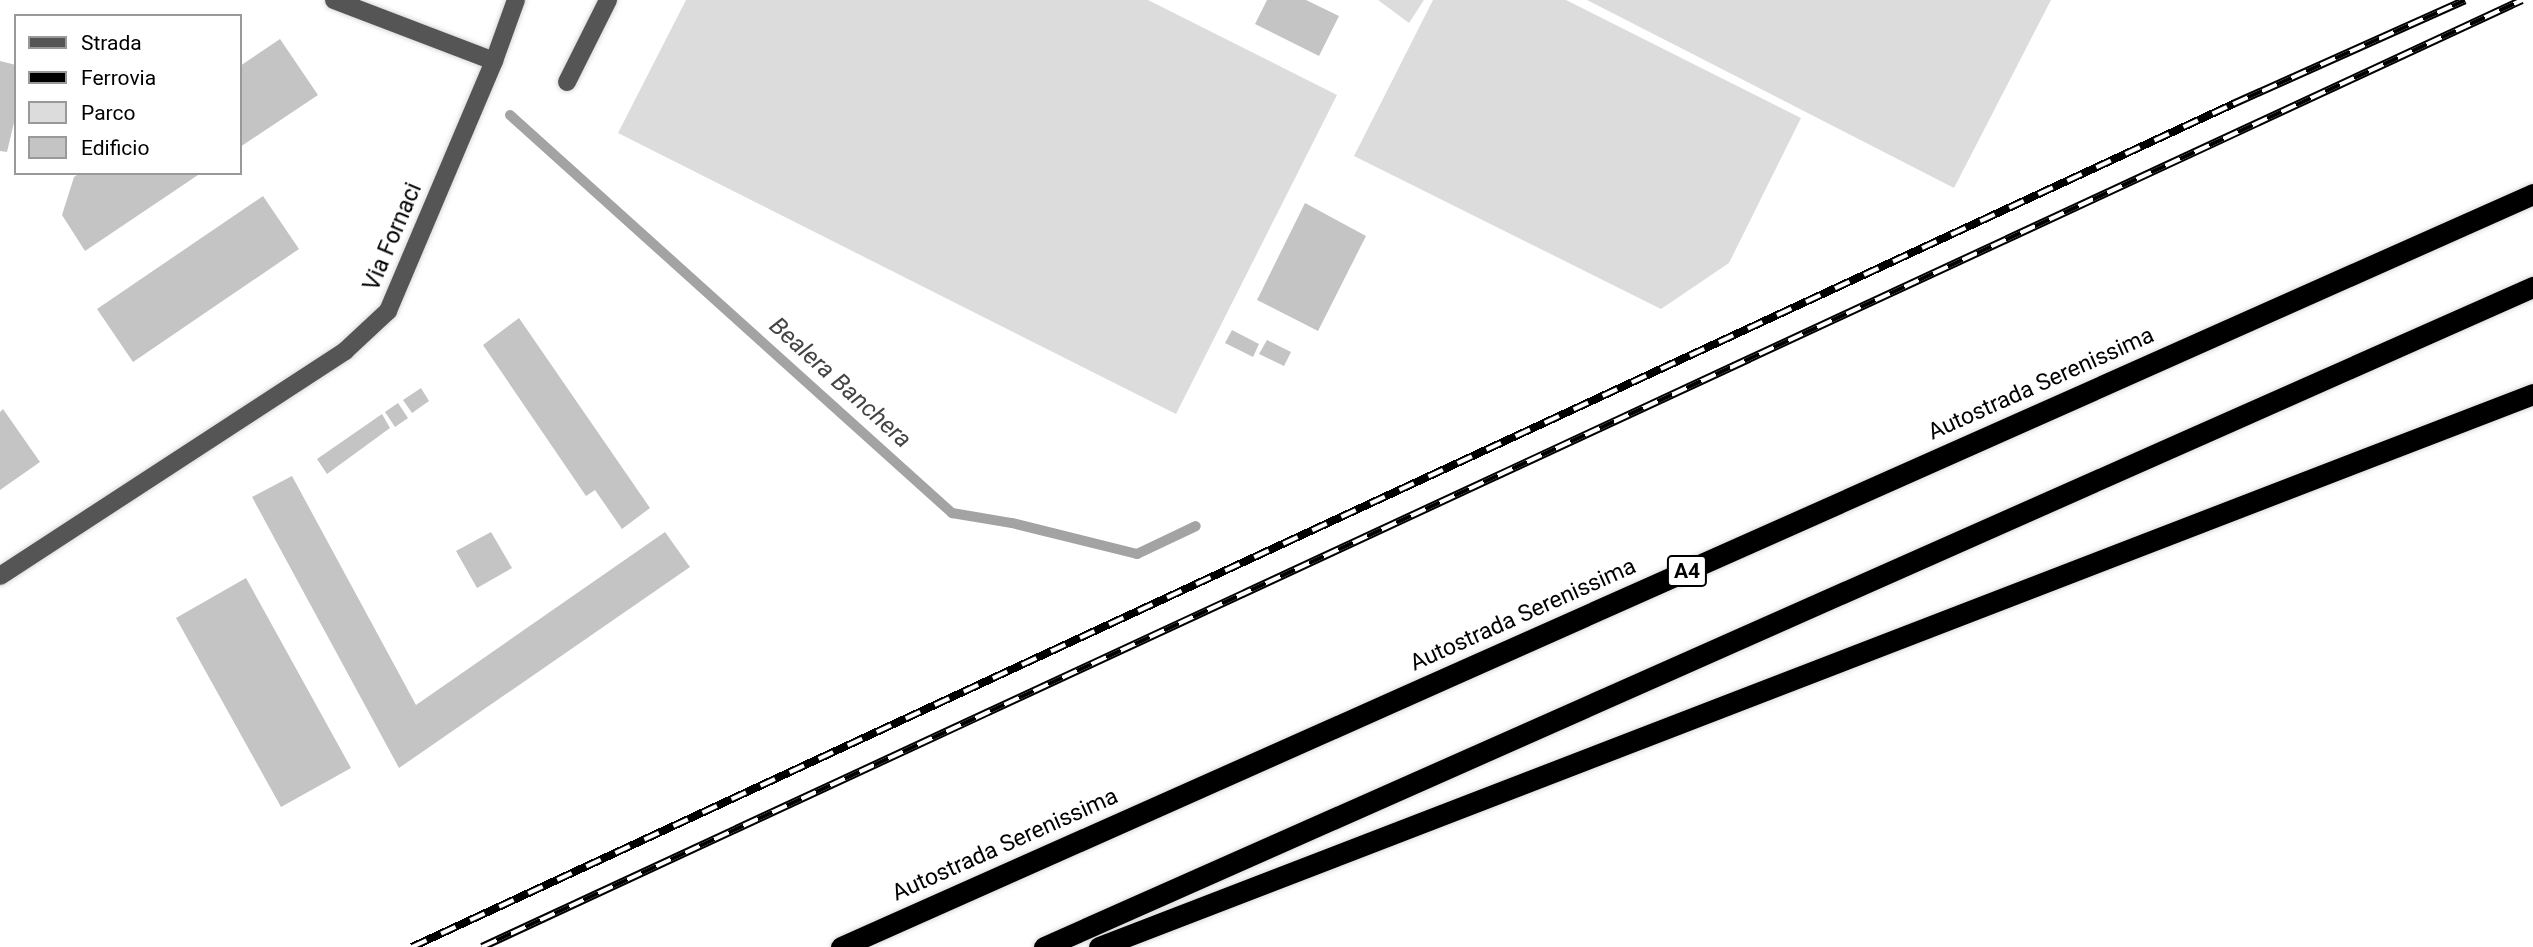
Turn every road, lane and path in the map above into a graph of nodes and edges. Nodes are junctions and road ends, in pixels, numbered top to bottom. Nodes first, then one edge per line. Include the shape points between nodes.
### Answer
1 (334, 0) edge
2 (516, 0) edge
3 (608, 0) edge
4 (494, 61) junction
5 (567, 82) dead end
6 (2533, 194) edge
7 (2533, 287) edge
8 (2533, 394) edge
9 (0, 576) edge
10 (841, 947) edge
11 (1044, 947) edge
12 (1099, 947) edge

1 - 4 street
2 - 4 street, Via Fornaci
3 - 5 street
4 - 9 street, Via Fornaci via 388,311 345,351
6 - 10 highway, Autostrada Serenissima / A4
7 - 11 highway
8 - 12 highway

